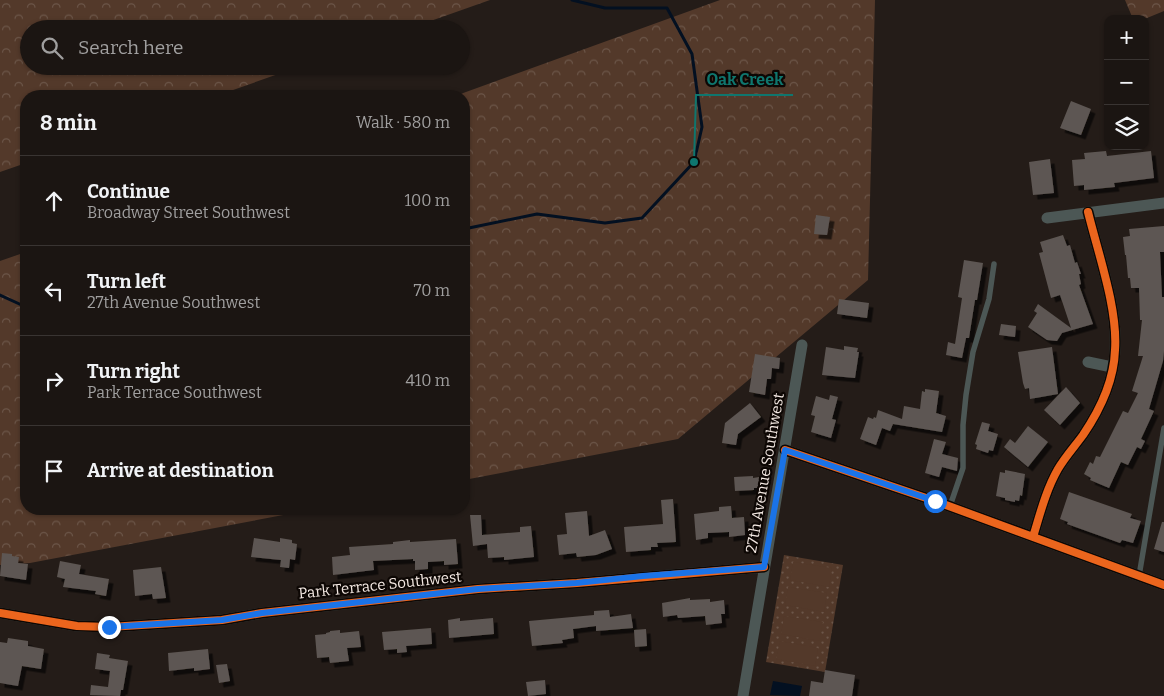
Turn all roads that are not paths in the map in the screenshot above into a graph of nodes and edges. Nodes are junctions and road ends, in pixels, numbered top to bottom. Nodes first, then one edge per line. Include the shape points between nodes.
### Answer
1 (1164, 203) edge
2 (1088, 212) junction
3 (1047, 218) dead end
4 (994, 264) dead end
5 (802, 345) dead end
6 (1088, 362) dead end
7 (1112, 367) junction
8 (1164, 428) edge
9 (785, 450) junction
10 (950, 506) junction
11 (1033, 537) junction
12 (764, 567) junction
13 (1139, 576) junction
14 (1164, 585) edge
15 (0, 613) edge
16 (743, 696) edge

1 - 2 street
2 - 3 street
2 - 7 street via 1113,313 1116,351
4 - 10 lane via 967,387 963,468
5 - 9 street, 27th Avenue Southwest
6 - 7 street
7 - 11 street via 1100,406 1058,470
8 - 13 lane
9 - 10 street
9 - 12 street, 27th Avenue Southwest
10 - 11 street
11 - 13 street
12 - 15 street, Park Terrace Southwest via 478,589 222,620 109,627 77,626
12 - 16 street, 27th Avenue Southwest
13 - 14 street

